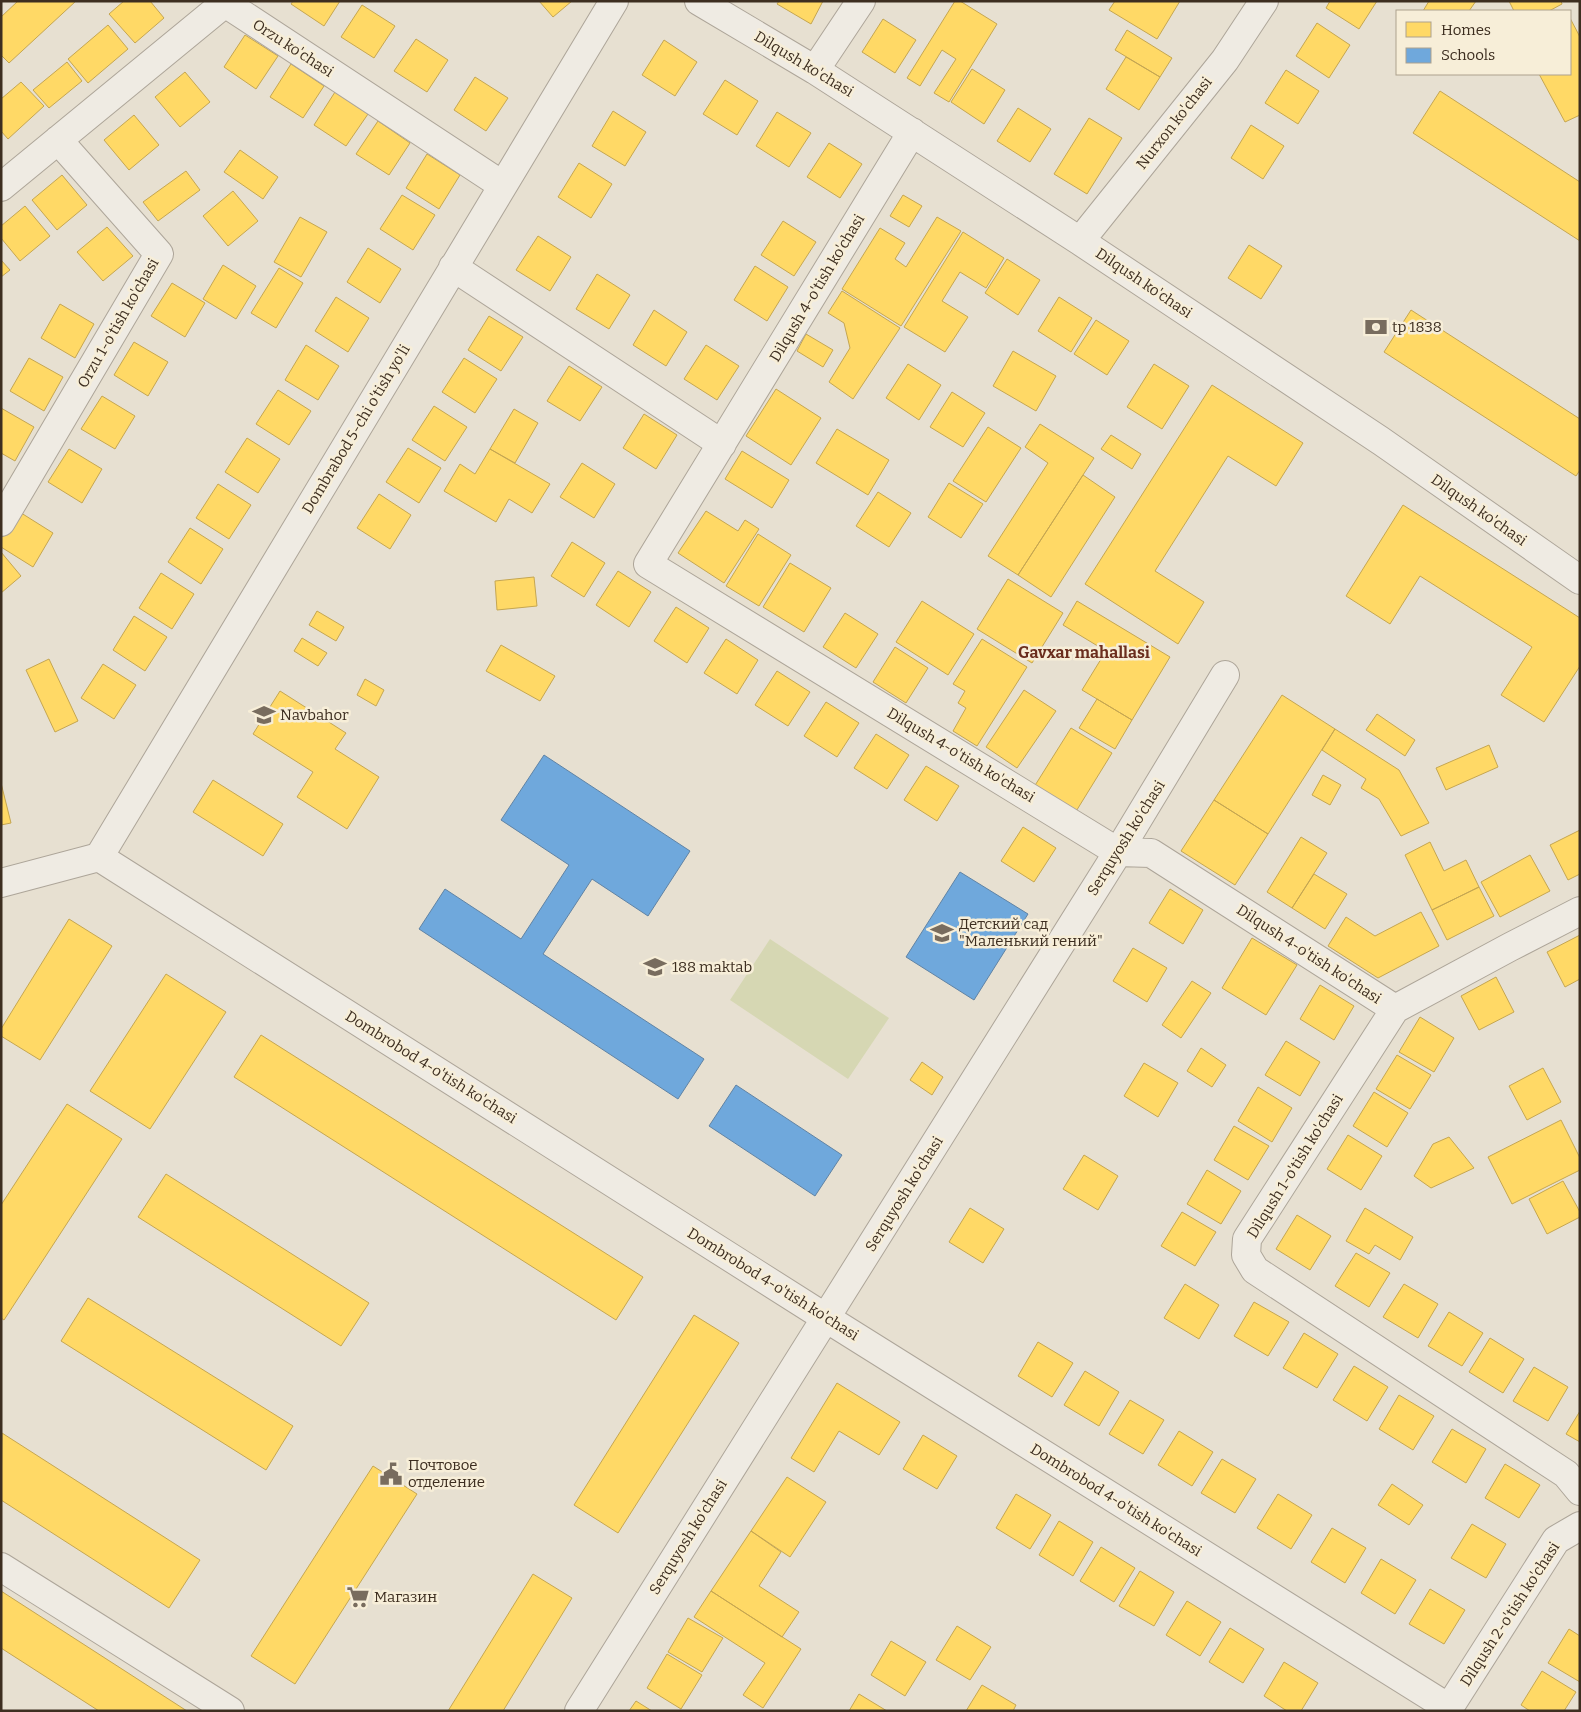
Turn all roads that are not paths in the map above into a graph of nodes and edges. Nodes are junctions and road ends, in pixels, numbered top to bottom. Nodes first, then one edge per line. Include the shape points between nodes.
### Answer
1 (614, 1) edge
2 (699, 1) edge
3 (861, 1) edge
4 (1264, 1) edge
5 (815, 70) junction
6 (912, 132) junction
7 (58, 140) junction
8 (502, 185) junction
9 (1, 187) edge
10 (1080, 241) junction
11 (452, 267) junction
12 (722, 444) junction
13 (1, 522) edge
14 (1580, 580) edge
15 (1225, 675) dead end
16 (1118, 852) junction
17 (99, 857) junction
18 (1, 883) edge
19 (1580, 911) edge
20 (1395, 1009) junction
21 (826, 1318) junction
22 (1580, 1491) edge
23 (1580, 1526) edge
24 (1, 1567) edge
25 (1448, 1709) edge
26 (230, 1711) edge
27 (579, 1711) edge

1 - 8 street, Dombrabod 5-chi o'tish yo'li
2 - 5 street, Dilqush ko'chasi
3 - 5 street
4 - 10 street, Nurxon ko'chasi via 1225,60
5 - 6 street, Dilqush ko'chasi
6 - 10 street, Dilqush ko'chasi
6 - 12 street, Dilqush 4-o'tish ko'chasi
7 - 8 street, Orzu ko'chasi via 226,4
7 - 9 street, Orzu ko'chasi
7 - 13 street, Orzu 1-o'tish ko'chasi via 159,254
8 - 11 street, Dombrabod 5-chi o'tish yo'li
10 - 14 street, Dilqush ko'chasi via 1381,441
11 - 12 street
11 - 17 street, Dombrabod 5-chi o'tish yo'li
12 - 16 street, Dilqush 4-o'tish ko'chasi via 648,564
15 - 16 street, Serquyosh ko'chasi
16 - 20 street, Dilqush 4-o'tish ko'chasi via 1151,853
16 - 21 street, Serquyosh ko'chasi
17 - 18 street
17 - 21 street, Dombrobod 4-o'tish ko'chasi
19 - 20 street, Dilqush 1-o'tish ko'chasi
20 - 22 street, Dilqush 1-o'tish ko'chasi via 1247,1239 1246,1255 1255,1270 1566,1474
21 - 25 street, Dombrobod 4-o'tish ko'chasi
21 - 27 street, Serquyosh ko'chasi
23 - 25 street, Dilqush 2-o'tish ko'chasi via 1556,1540
24 - 26 street

